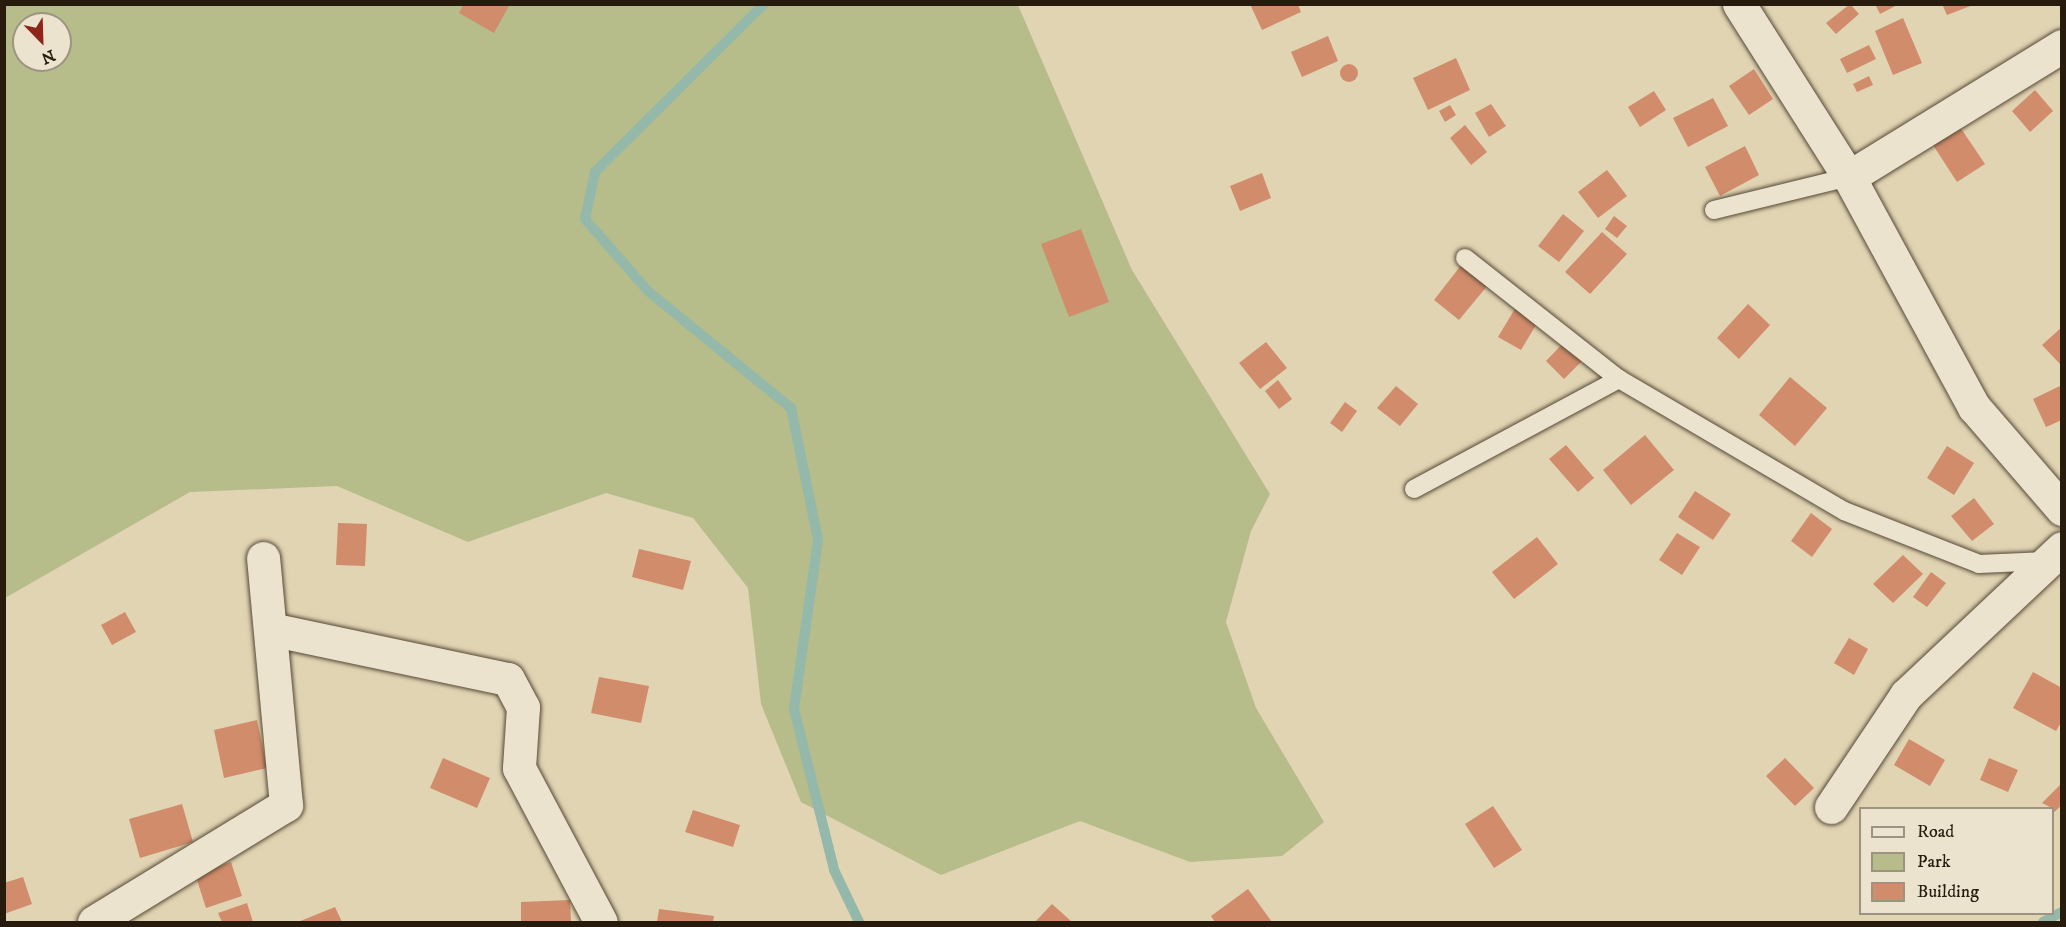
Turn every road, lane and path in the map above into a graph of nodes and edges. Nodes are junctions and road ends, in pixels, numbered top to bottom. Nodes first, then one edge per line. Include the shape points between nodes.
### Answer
1 (1739, 4) edge
2 (2061, 46) edge
3 (1849, 177) junction
4 (1714, 210) dead end
5 (1465, 258) dead end
6 (1619, 379) junction
7 (1414, 489) dead end
8 (2061, 509) edge
9 (2054, 554) edge
10 (263, 558) dead end
11 (270, 629) junction
12 (1830, 807) dead end
13 (94, 922) edge
14 (601, 922) edge

1 - 3 street
2 - 3 street
3 - 4 lane
3 - 8 street via 1974,407
5 - 6 lane
6 - 7 lane
6 - 9 lane via 1844,511 1979,564
9 - 12 street via 1906,694
10 - 11 street
11 - 13 street via 286,805
11 - 14 street via 508,679 523,707 519,768

